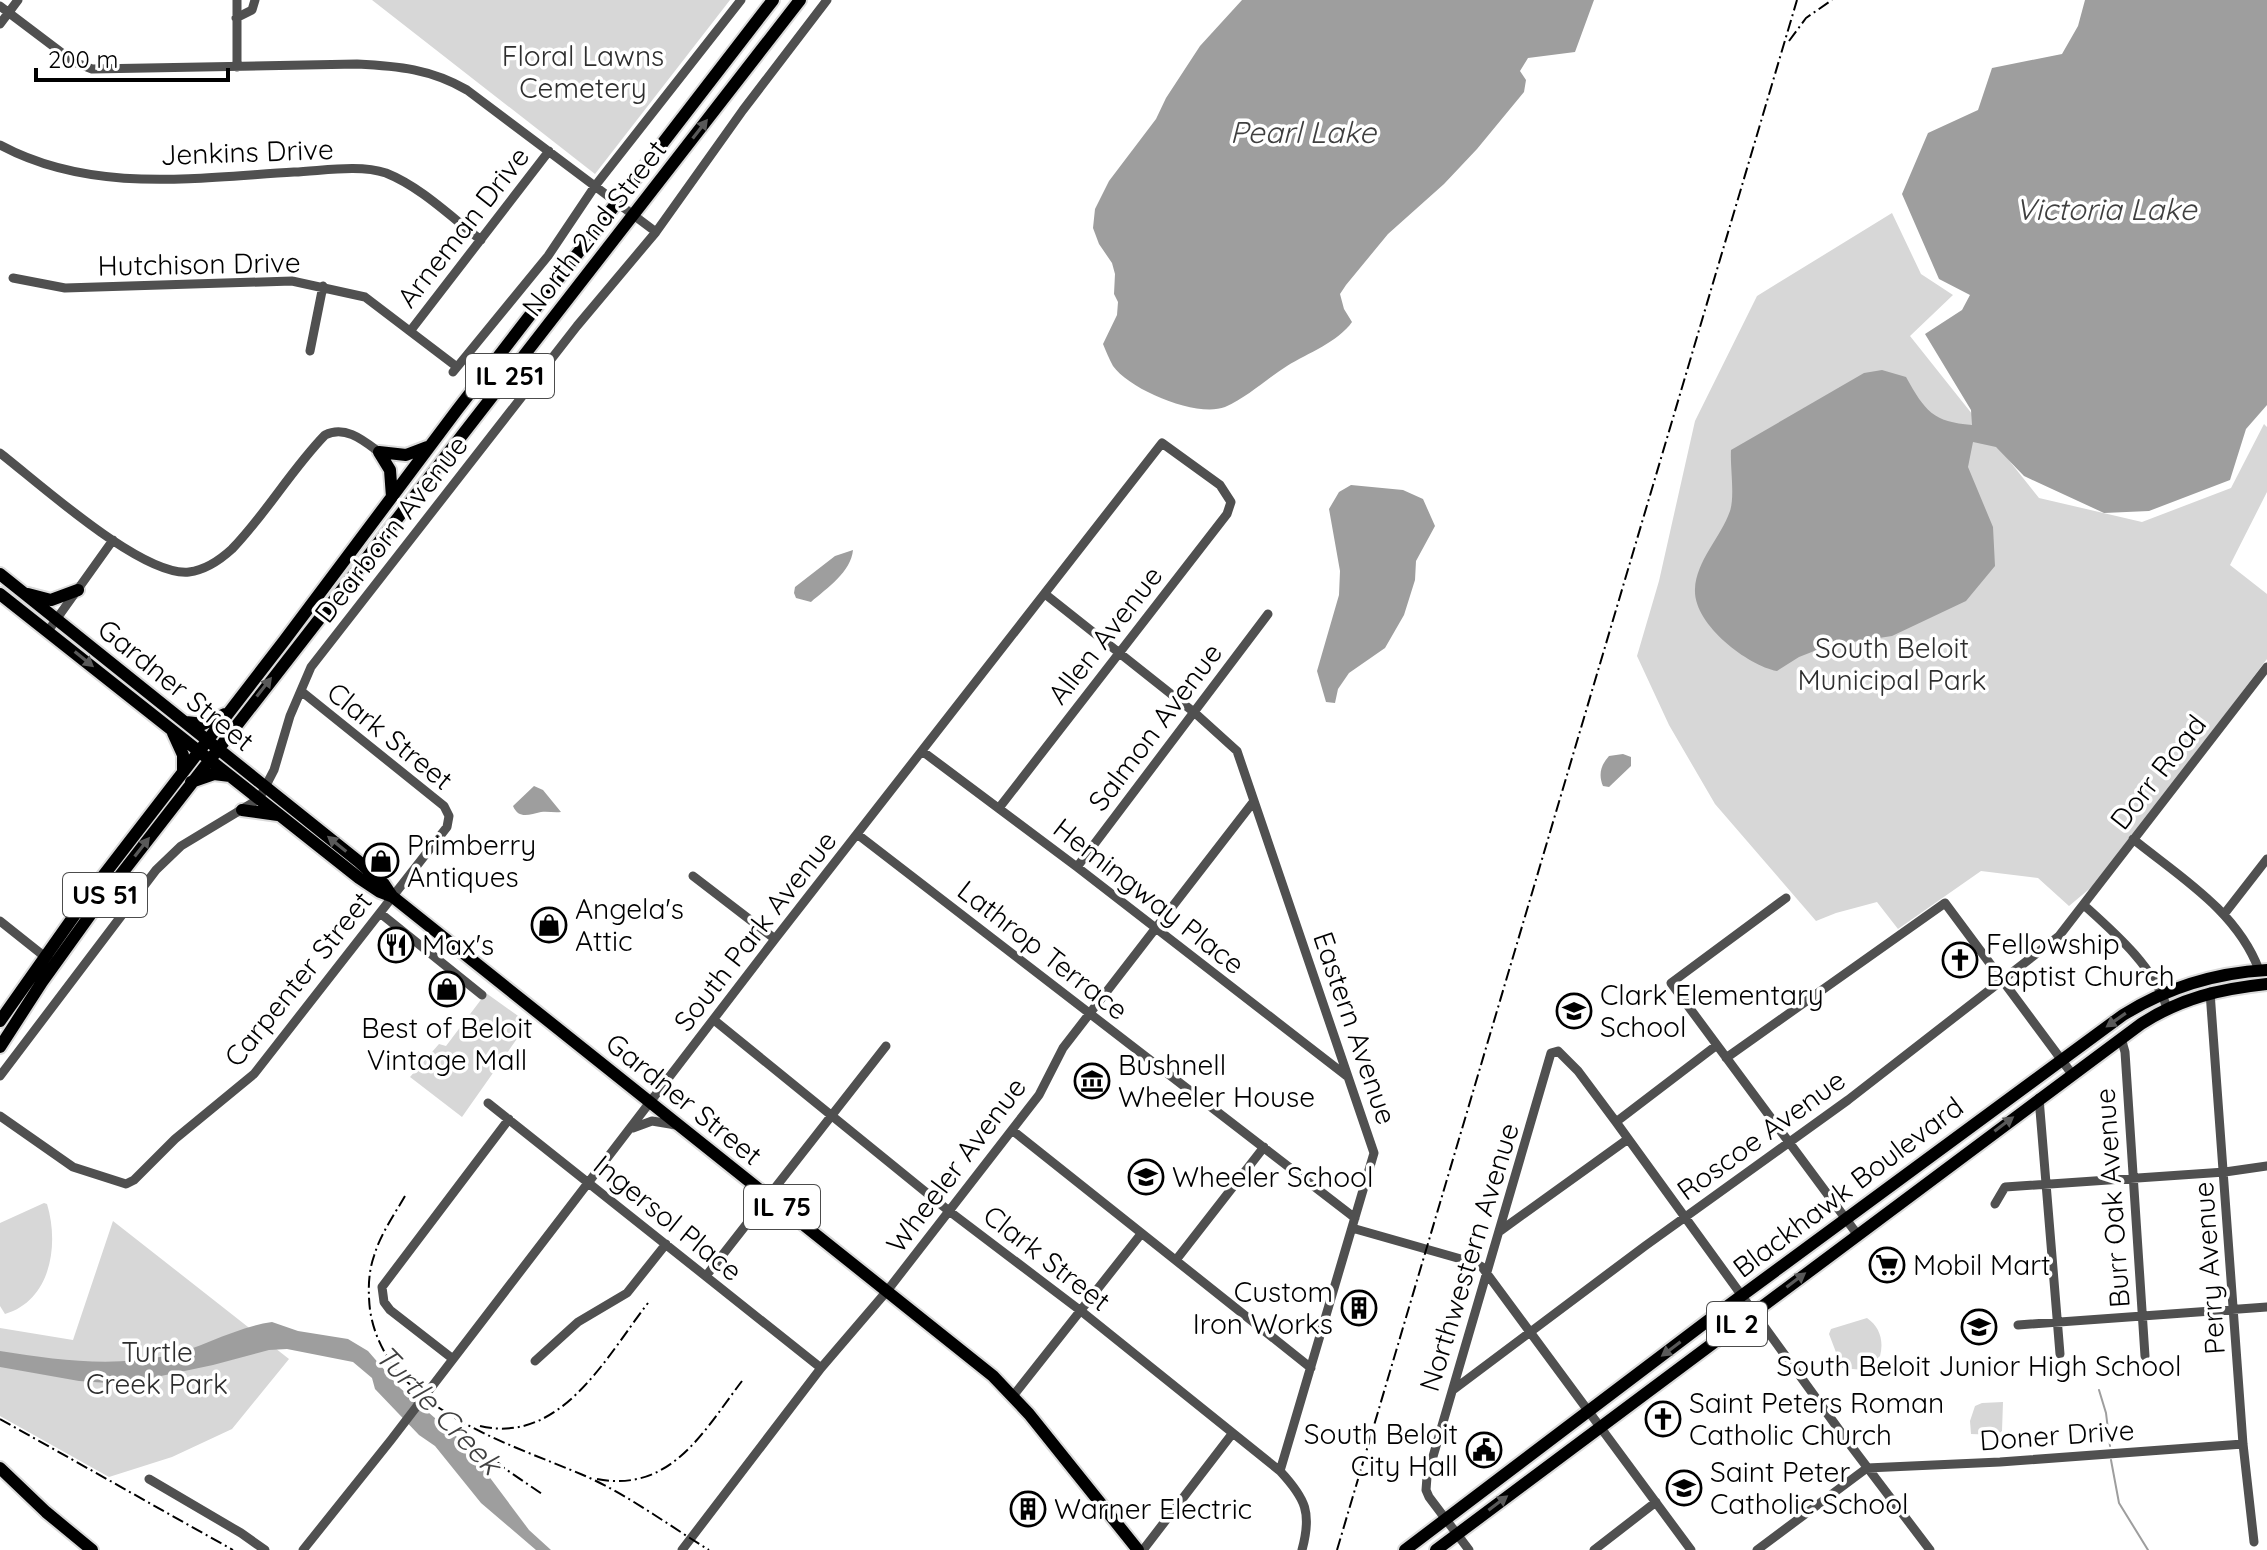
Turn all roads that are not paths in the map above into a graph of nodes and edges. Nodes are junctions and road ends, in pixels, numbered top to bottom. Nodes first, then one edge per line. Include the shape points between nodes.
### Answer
1 (18, 0) edge
2 (237, 0) edge
3 (255, 0) edge
4 (741, 0) edge
5 (773, 0) edge
6 (800, 0) edge
7 (827, 0) edge
8 (4, 10) edge
9 (236, 18) junction
10 (0, 24) edge
11 (237, 67) junction
12 (0, 145) edge
13 (549, 151) junction
14 (595, 186) junction
15 (617, 201) junction
16 (635, 215) junction
17 (656, 232) junction
18 (481, 240) junction
19 (13, 278) dead end
20 (323, 286) junction
21 (411, 330) junction
22 (310, 351) dead end
23 (430, 445) junction
24 (379, 452) junction
25 (0, 453) edge
26 (1220, 485) joint
27 (392, 497) junction
28 (113, 540) junction
29 (0, 574) edge
30 (78, 590) junction
31 (22, 592) junction
32 (0, 594) edge
33 (1045, 594) junction
34 (1268, 614) dead end
35 (52, 626) junction
36 (1118, 653) junction
37 (2267, 667) edge
38 (301, 691) junction
39 (228, 713) junction
40 (1195, 713) junction
41 (175, 724) junction
42 (232, 729) junction
43 (208, 750) junction
44 (922, 751) junction
45 (234, 771) junction
46 (187, 777) junction
47 (242, 785) junction
48 (263, 794) junction
49 (1254, 801) junction
50 (999, 808) junction
51 (239, 811) junction
52 (280, 815) junction
53 (449, 816) joint
54 (857, 834) junction
55 (2133, 839) junction
56 (2267, 859) edge
57 (1077, 867) junction
58 (693, 876) dead end
59 (393, 897) junction
60 (1786, 898) dead end
61 (2085, 906) junction
62 (380, 913) junction
63 (2225, 913) junction
64 (0, 921) edge
65 (1154, 929) junction
66 (775, 939) junction
67 (49, 960) junction
68 (2263, 970) edge
69 (2003, 980) junction
70 (2267, 984) edge
71 (2210, 992) junction
72 (2162, 993) junction
73 (482, 995) dead end
74 (2167, 1008) junction
75 (1089, 1013) junction
76 (714, 1020) junction
77 (0, 1021) edge
78 (2121, 1038) junction
79 (1717, 1045) junction
80 (886, 1046) dead end
81 (0, 1047) edge
82 (1726, 1058) junction
83 (2062, 1059) junction
84 (2072, 1074) junction
85 (0, 1076) edge
86 (1348, 1077) junction
87 (2039, 1098) junction
88 (488, 1103) dead end
89 (651, 1103) junction
90 (0, 1116) edge
91 (832, 1117) junction
92 (509, 1119) junction
93 (1616, 1122) junction
94 (679, 1125) junction
95 (630, 1129) junction
96 (1012, 1130) junction
97 (1628, 1139) junction
98 (1788, 1143) junction
99 (1264, 1147) junction
100 (2267, 1166) edge
101 (2225, 1172) junction
102 (2133, 1178) junction
103 (587, 1182) junction
104 (2047, 1184) junction
105 (769, 1197) junction
106 (1995, 1204) dead end
107 (949, 1211) junction
108 (1686, 1217) junction
109 (1846, 1219) junction
110 (1354, 1223) junction
111 (1500, 1231) junction
112 (1141, 1234) junction
113 (1857, 1234) junction
114 (666, 1244) junction
115 (1176, 1260) junction
116 (1487, 1273) junction
117 (706, 1276) junction
118 (887, 1291) junction
119 (1743, 1296) junction
120 (2267, 1307) edge
121 (2233, 1309) junction
122 (1081, 1311) junction
123 (1753, 1312) junction
124 (2142, 1315) junction
125 (2058, 1323) junction
126 (2018, 1325) dead end
127 (1528, 1333) junction
128 (2060, 1354) dead end
129 (2145, 1356) dead end
130 (453, 1359) junction
131 (535, 1361) dead end
132 (821, 1368) junction
133 (1311, 1368) junction
134 (1453, 1390) junction
135 (1013, 1396) junction
136 (1588, 1412) junction
137 (1600, 1428) junction
138 (1232, 1434) junction
139 (2243, 1444) junction
140 (0, 1468) edge
141 (1867, 1468) junction
142 (1280, 1471) junction
143 (149, 1479) dead end
144 (1656, 1502) junction
145 (1445, 1519) junction
146 (1457, 1535) junction
147 (2254, 1542) dead end
148 (92, 1550) edge
149 (265, 1550) edge
150 (303, 1550) edge
151 (682, 1550) edge
152 (1140, 1550) edge
153 (1302, 1550) edge
154 (1405, 1550) edge
155 (1436, 1550) edge
156 (1469, 1550) edge
157 (1594, 1550) edge
158 (1691, 1550) edge
159 (1757, 1550) edge
160 (1930, 1550) edge

1 - 8 street
2 - 9 street
3 - 9 street via 252,10
4 - 14 street
5 - 15 main road, North 2nd Street / IL 251
16 -> 6 main road, North 2nd Street / IL 251
7 - 17 street, Dearborn Avenue
8 - 10 street
8 - 11 street via 74,62 92,69
9 - 11 street
11 - 13 street via 357,64 422,70 467,90
12 - 18 street, Jenkins Drive via 56,169 96,177 384,172 416,189
13 - 14 street
13 - 18 street, Arneman Drive
14 - 15 street
14 - 21 street, Hutchison Drive via 548,256 455,369
15 - 16 street
15 - 23 main road, North 2nd Street / IL 251
16 - 17 street
42 -> 16 main road, North 2nd Street / IL 251
17 - 38 street, Dearborn Avenue via 311,667
18 - 21 street, Arneman Drive
19 - 20 street, Hutchison Drive via 65,288 292,281
20 - 21 street, Hutchison Drive via 365,297
20 - 22 street
23 - 24 main road via 406,455
23 - 27 main road, North 2nd Street / IL 251
24 - 27 main road via 390,470
24 - 28 street via 346,432 325,435 212,565 189,572 168,570
25 - 28 street
26 - 33 street, South Park Avenue via 1162,443
26 - 36 street, Allen Avenue via 1231,502 1227,514
27 - 39 main road, North 2nd Street / IL 251
28 - 30 street
29 - 31 main road, Gardner Street
30 - 31 main road via 51,600
30 - 35 street
31 - 35 main road, Gardner Street
32 - 35 main road, Gardner Street
33 - 36 street
33 - 44 street, South Park Avenue
34 - 40 street, Salmon Avenue
35 - 41 main road, Gardner Street
36 - 40 street
36 - 50 street, Allen Avenue
37 - 55 street, Dorr Road
38 - 48 street, Dearborn Avenue
38 - 53 street, Clark Street via 429,792
39 - 41 main road via 203,724
39 - 43 main road, North 2nd Street / IL 251
40 - 49 street, Eastern Avenue via 1237,751
40 - 57 street, Salmon Avenue
41 - 43 main road, Gardner Street / IL 75
41 - 46 main road
42 - 43 main road, North 2nd Street / IL 251
42 - 45 main road
43 - 45 main road, Gardner Street / IL 75
43 - 46 main road, US 51
44 - 50 street, Hemingway Place
44 - 54 street, South Park Avenue
45 - 46 main road
45 - 47 main road, Gardner Street / IL 75
45 - 48 main road, Gardner Street / IL 75
46 - 67 main road, US 51
47 - 48 main road, Gardner Street / IL 75
47 - 51 main road
48 - 51 street
48 - 52 main road, Gardner Street / IL 75
59 -> 48 main road, Gardner Street / IL 75 via 384,884
49 - 65 street, Wheeler Avenue
49 - 86 street, Eastern Avenue
50 - 57 street, Hemingway Place
51 - 52 main road
51 - 85 street via 181,846 156,870
52 - 59 main road, Gardner Street / IL 75
53 - 59 street, Carpenter Street via 447,827
54 - 66 street, South Park Avenue
54 - 75 street, Lathrop Terrace
55 - 61 street, Dorr Road
55 - 63 street
56 - 63 street
57 - 65 street, Hemingway Place
58 - 66 street
59 - 62 street, Carpenter Street
59 - 89 main road, Gardner Street / IL 75
60 - 79 street via 1671,983
61 - 69 street, Roscoe Avenue via 2059,936
61 - 72 street via 2117,935
62 - 73 street
62 - 90 street, Carpenter Street via 254,1074 134,1180 126,1184 73,1167
63 - 68 street
64 - 67 street
65 - 75 street, Wheeler Avenue
65 - 86 street, Hemingway Place
66 - 76 street, South Park Avenue
67 - 77 main road, US 51
67 - 81 main road, US 51
68 - 72 main road, Blackhawk Boulevard / IL 2 via 2213,976
69 - 82 street via 1945,903
69 - 83 street
69 - 98 street, Roscoe Avenue
70 - 71 main road, Blackhawk Boulevard / IL 2
71 - 74 main road, Blackhawk Boulevard / IL 2
71 - 101 street, Perry Avenue
72 - 74 street
72 -> 83 main road, Blackhawk Boulevard / IL 2
74 - 78 main road, Blackhawk Boulevard / IL 2
75 - 96 street, Wheeler Avenue
75 - 99 street, Lathrop Terrace
76 - 89 street, South Park Avenue
76 - 91 street, Clark Street
78 - 84 main road, Blackhawk Boulevard / IL 2
78 - 102 street, Burr Oak Avenue
79 - 82 street
79 - 93 street
80 - 91 street
82 - 98 street
83 - 84 street
83 - 109 main road, Blackhawk Boulevard / IL 2
84 - 87 main road, Blackhawk Boulevard / IL 2
86 - 110 street, Eastern Avenue via 1374,1153
87 - 104 street
113 -> 87 main road, Blackhawk Boulevard / IL 2
88 - 92 street, Ingersol Place
89 - 94 main road, Gardner Street / IL 75
89 - 95 street, South Park Avenue
91 - 105 street
91 - 107 street, Clark Street
92 - 103 street, Ingersol Place
92 - 130 street via 385,1281 383,1296 390,1310
93 - 97 street
93 - 111 street, Northwestern Avenue via 1563,1054 1551,1053
94 - 95 street via 652,1121
94 - 105 main road, Gardner Street / IL 75
95 - 103 street, South Park Avenue
96 - 107 street, Wheeler Avenue
96 - 112 street
97 - 108 street
97 - 111 street
98 - 108 street, Roscoe Avenue
98 - 109 street
99 - 110 street, Lathrop Terrace
99 - 115 street
100 - 101 street
101 - 102 street
101 - 121 street, Perry Avenue
102 - 104 street
102 - 124 street, Burr Oak Avenue
103 - 114 street, Ingersol Place
103 - 130 street, South Park Avenue
104 - 106 street via 2005,1187
104 - 125 street
105 - 117 street
105 - 118 main road, Gardner Street / IL 75
107 - 118 street, Wheeler Avenue
107 - 122 street, Clark Street
108 - 119 street
108 - 127 street, Roscoe Avenue
109 - 113 street
109 - 119 main road, Blackhawk Boulevard / IL 2
110 - 116 street, Lathrop Terrace via 1475,1263
110 - 133 street, Eastern Avenue
111 - 116 street, Northwestern Avenue
112 - 115 street
112 - 122 street
123 -> 113 main road, Blackhawk Boulevard / IL 2
114 - 117 street, Ingersol Place
114 - 131 street via 627,1293 578,1322
115 - 133 street
116 - 127 street
116 - 134 street, Northwestern Avenue
117 - 132 street, Ingersol Place
118 - 132 street, Wheeler Avenue
118 - 135 main road, Gardner Street / IL 75
119 - 123 street
119 -> 136 main road, Blackhawk Boulevard / IL 2
120 - 121 street
121 - 124 street
121 - 139 street, Perry Avenue
122 - 135 street
122 - 138 street, Clark Street
123 - 137 main road, Blackhawk Boulevard / IL 2
123 - 141 street
124 - 125 street
124 - 129 street, Burr Oak Avenue
125 - 126 street
125 - 128 street
127 - 134 street, Roscoe Avenue
127 - 136 street
130 - 150 street, South Park Avenue
132 - 151 street, Wheeler Avenue
133 - 142 street, Eastern Avenue
134 - 145 street, Northwestern Avenue via 1426,1484
135 - 152 main road, Gardner Street / IL 75
136 - 137 street
136 - 145 main road, Blackhawk Boulevard / IL 2
137 - 144 street
146 -> 137 main road, Blackhawk Boulevard / IL 2
138 - 142 street, Clark Street
138 - 152 street
139 - 141 street, Doner Drive
139 - 147 street, Perry Avenue
140 - 148 main road
141 - 159 street
141 - 160 street
142 - 153 street, Clark Street via 1306,1509
143 - 149 street
144 - 157 street
144 - 158 street
145 - 146 street, Northwestern Avenue
145 - 154 main road, Blackhawk Boulevard / IL 2
146 - 155 main road, Blackhawk Boulevard / IL 2
146 - 156 street, Northwestern Avenue

